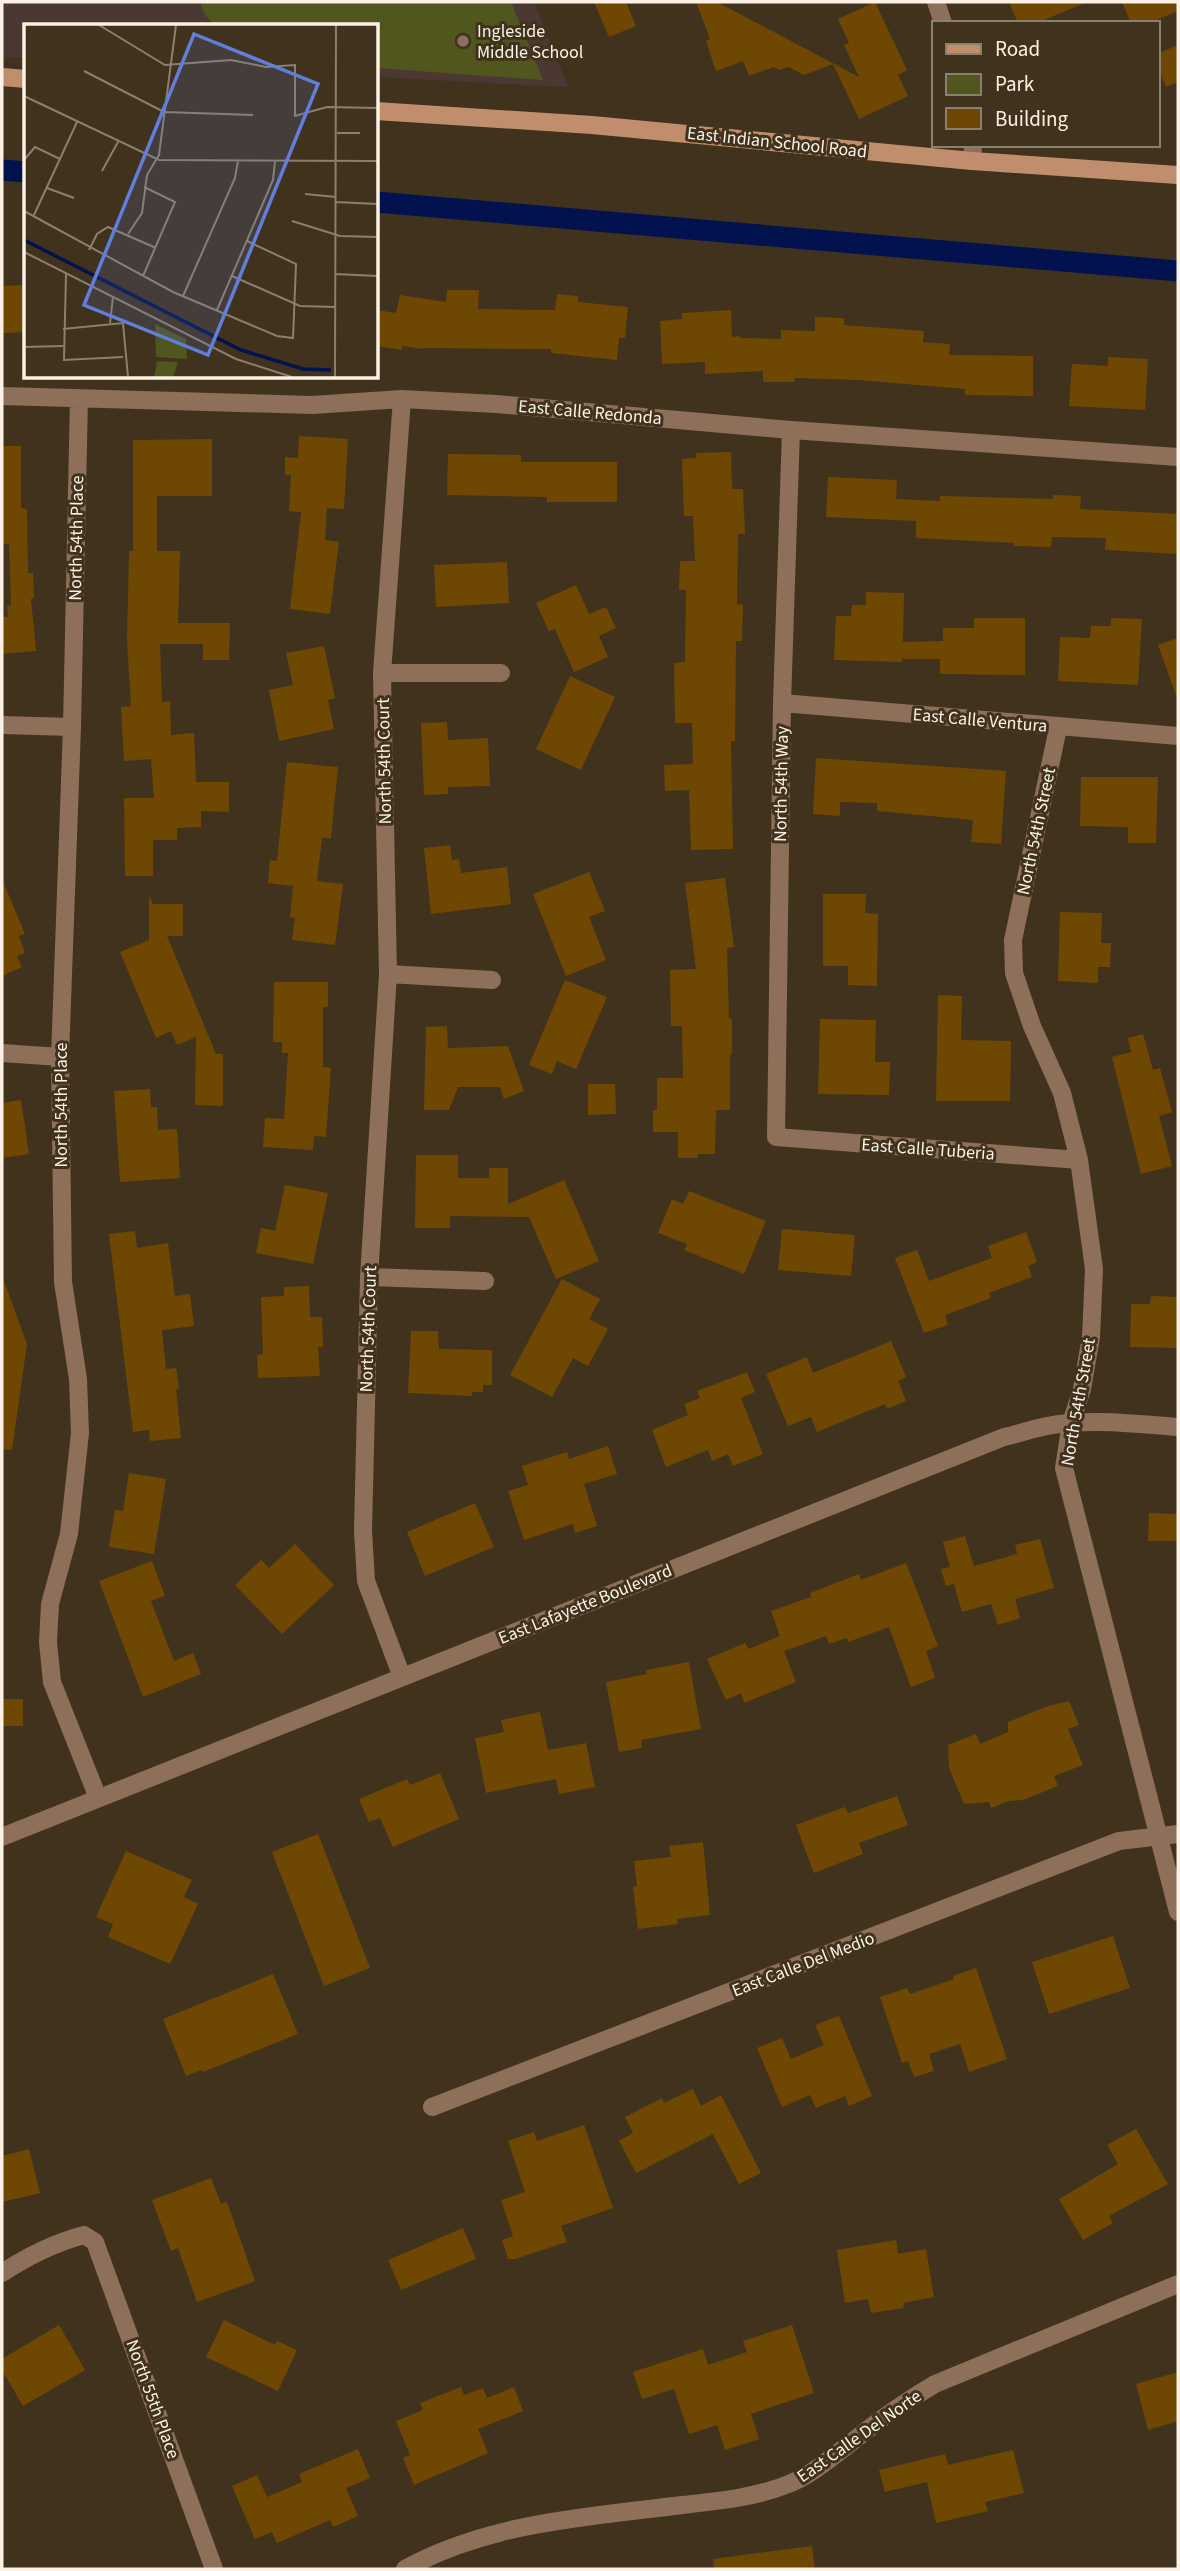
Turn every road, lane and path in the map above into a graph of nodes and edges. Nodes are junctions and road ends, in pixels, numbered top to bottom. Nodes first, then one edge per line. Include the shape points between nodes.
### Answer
1 (936, 2) edge
2 (942, 21) edge
3 (2, 78) edge
4 (24, 79) edge
5 (378, 111) edge
6 (973, 153) edge
7 (1178, 175) edge
8 (2, 396) edge
9 (79, 398) junction
10 (402, 398) junction
11 (791, 430) junction
12 (1178, 457) edge
13 (382, 673) junction
14 (501, 673) dead end
15 (782, 702) junction
16 (2, 725) edge
17 (72, 727) junction
18 (1058, 727) junction
19 (1178, 736) edge
20 (388, 974) junction
21 (492, 980) dead end
22 (2, 1053) edge
23 (60, 1057) junction
24 (776, 1137) joint
25 (1079, 1160) junction
26 (369, 1277) junction
27 (485, 1281) dead end
28 (1071, 1423) junction
29 (1178, 1427) edge
30 (402, 1677) junction
31 (98, 1798) junction
32 (1178, 1833) edge
33 (1158, 1835) junction
34 (2, 1837) edge
35 (1178, 1912) edge
36 (432, 2107) dead end
37 (2, 2273) edge
38 (1178, 2284) edge
39 (214, 2569) edge
40 (405, 2569) edge

1 - 2 street
3 - 4 main road
5 - 6 main road, East Indian School Road
6 - 7 main road, East Indian School Road
8 - 9 street, East Calle Redonda
9 - 10 street, East Calle Redonda via 312,405
9 - 17 street, North 54th Place
10 - 11 street, East Calle Redonda
10 - 13 street, North 54th Court
11 - 12 street, East Calle Redonda
11 - 15 street, North 54th Way
13 - 14 street, North 54th Court
13 - 20 street, North 54th Court
15 - 18 street, East Calle Ventura
15 - 24 street, North 54th Way
16 - 17 street
17 - 23 street, North 54th Place
18 - 19 street, East Calle Ventura
18 - 25 street, North 54th Street via 1013,940 1014,973 1062,1093
20 - 21 street
20 - 26 street, North 54th Court
22 - 23 street
23 - 31 street, North 54th Place via 63,1282 78,1379 80,1433 69,1534 50,1604 48,1642 52,1682
24 - 25 street, East Calle Tuberia
25 - 28 street, North 54th Street via 1094,1269 1091,1337
26 - 27 street
26 - 30 street, North 54th Court via 366,1581
28 - 29 street, East Lafayette Boulevard
28 - 30 street, East Lafayette Boulevard via 1004,1437
28 - 33 street, North 54th Street via 1064,1468
30 - 31 street, East Lafayette Boulevard
31 - 34 street, East Lafayette Boulevard
32 - 33 street, East Calle Del Medio
33 - 35 street, North 54th Street
33 - 36 street, East Calle Del Medio via 1119,1841
37 - 39 street, North 55th Place via 63,2240 83,2235 95,2242
38 - 40 street, East Calle Del Norte via 935,2384 813,2472 786,2485 745,2497 530,2525 480,2538

